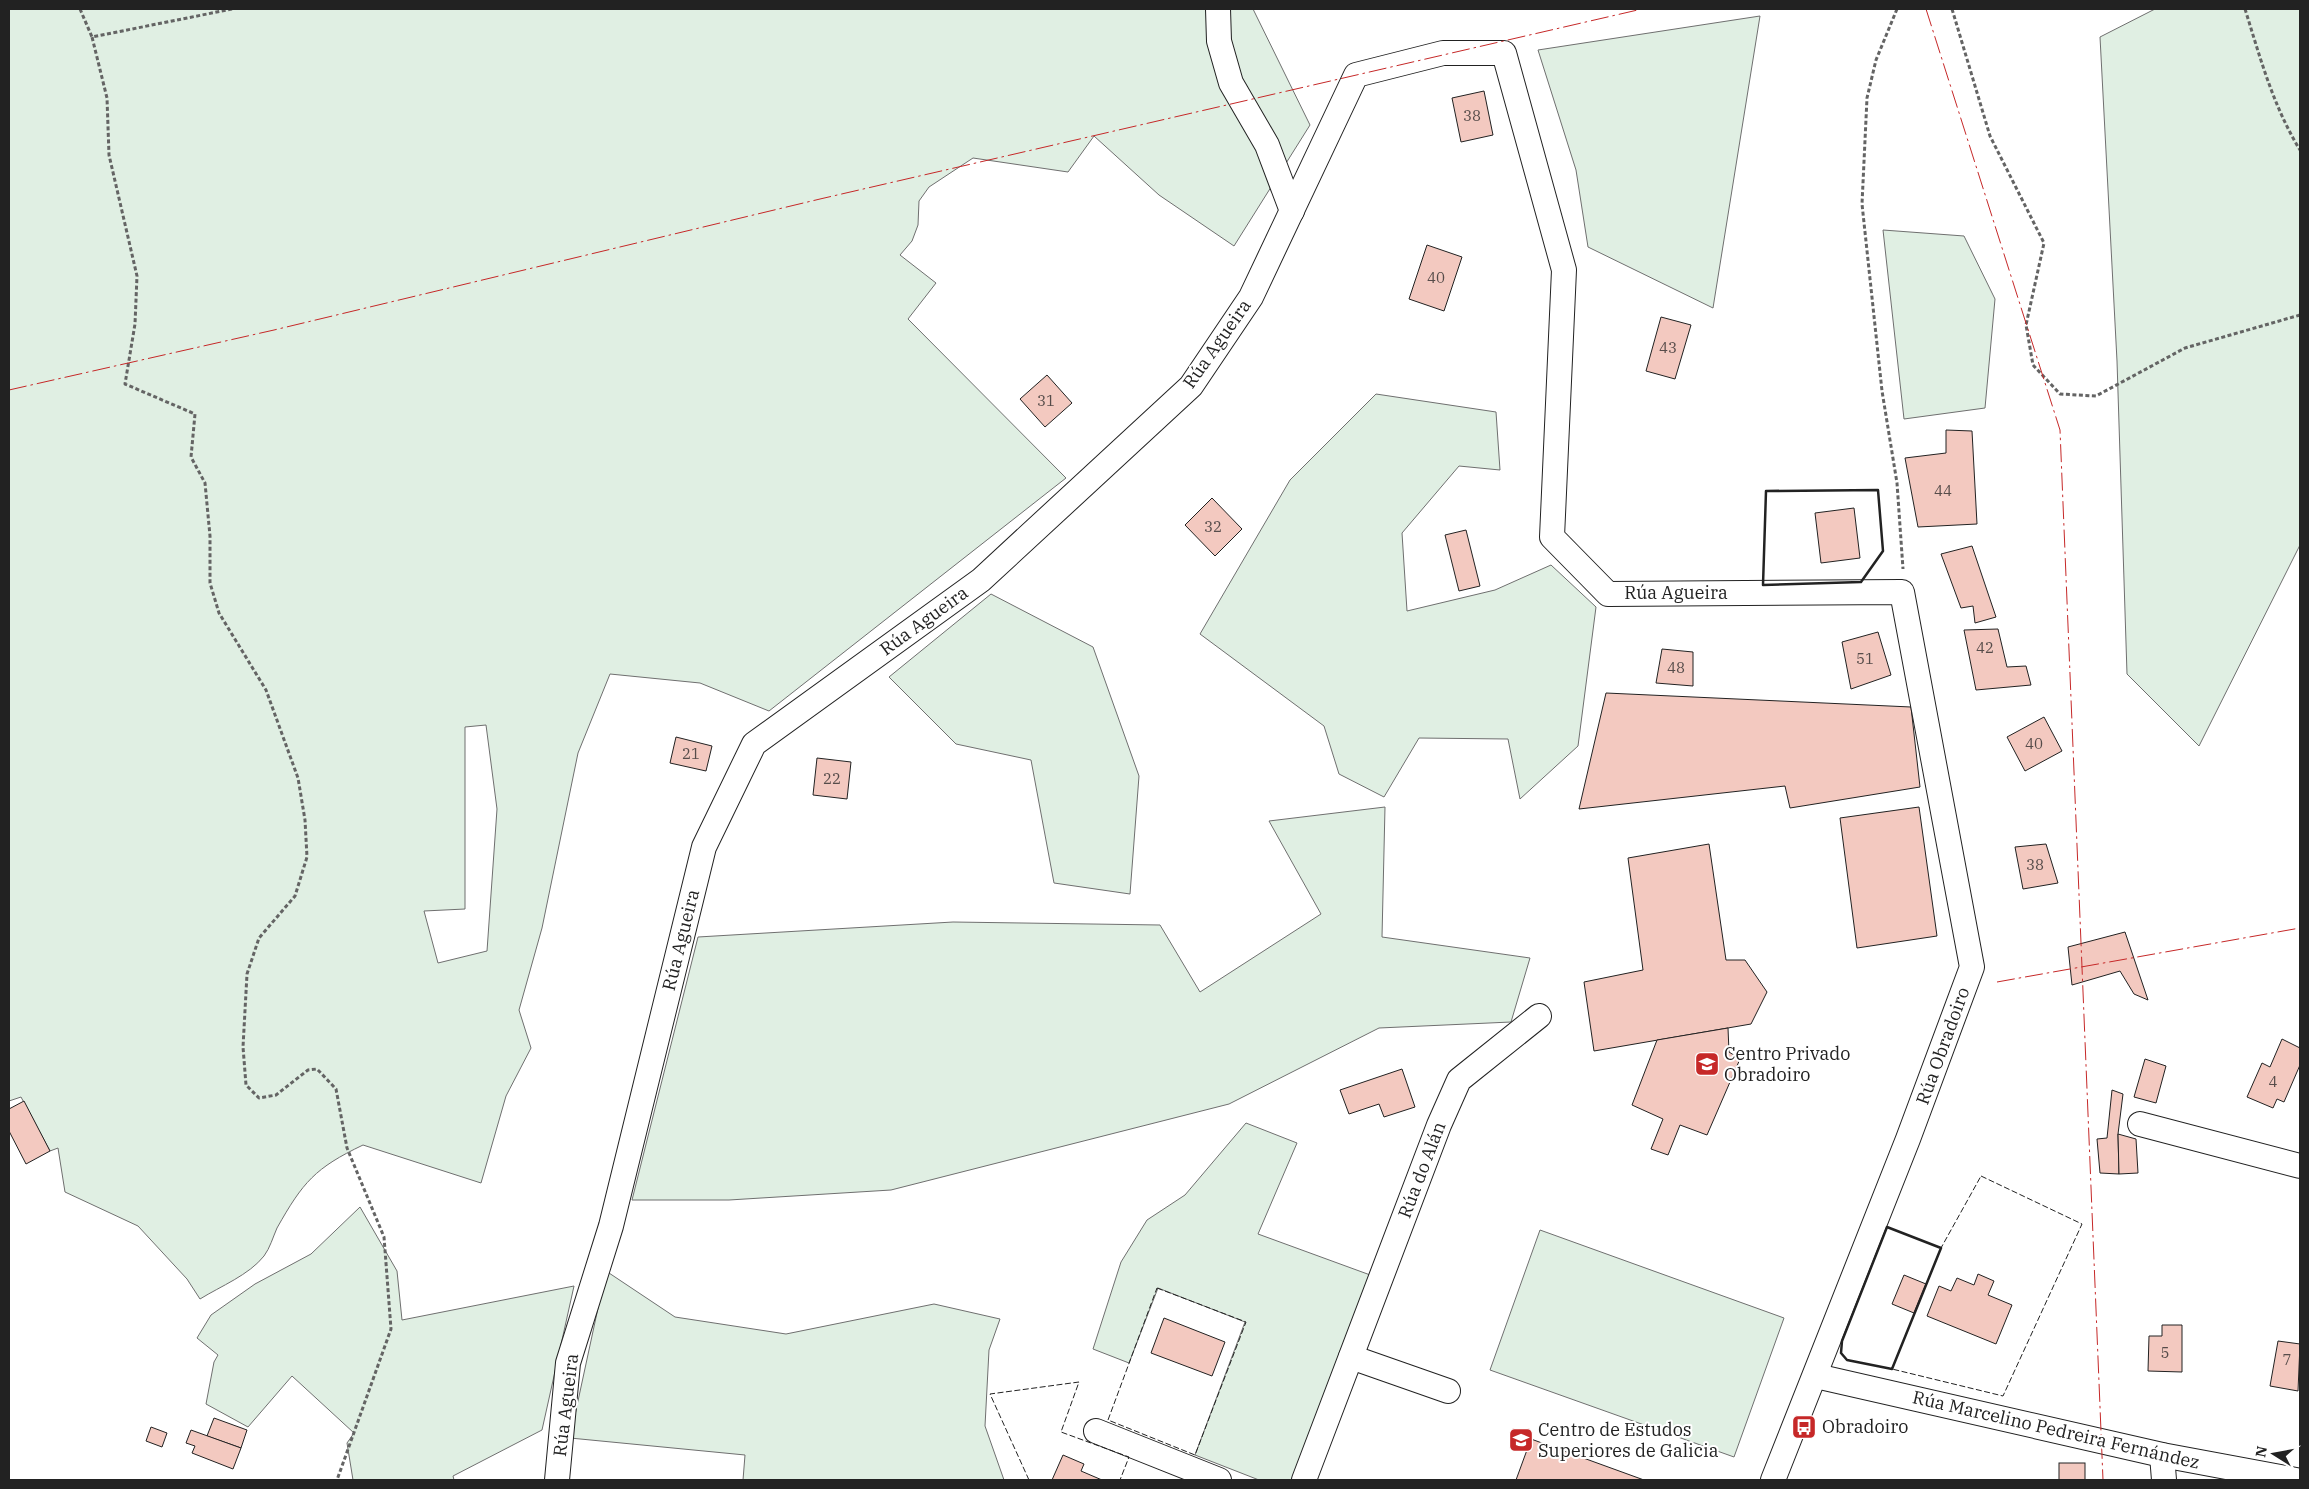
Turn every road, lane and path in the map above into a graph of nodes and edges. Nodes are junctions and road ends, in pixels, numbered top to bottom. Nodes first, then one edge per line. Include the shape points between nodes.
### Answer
1 (80, 9) edge
2 (232, 9) edge
3 (1218, 9) edge
4 (1897, 9) edge
5 (1952, 9) edge
6 (2245, 9) edge
7 (92, 37) junction
8 (2300, 150) edge
9 (1292, 211) junction
10 (2300, 315) edge
11 (1902, 592) junction
12 (1539, 1016) dead end
13 (2140, 1124) dead end
14 (2300, 1166) edge
15 (1351, 1357) junction
16 (1816, 1376) junction
17 (1448, 1391) dead end
18 (1096, 1432) dead end
19 (2162, 1455) junction
20 (337, 1480) edge
21 (557, 1480) edge
22 (1219, 1480) edge
23 (1304, 1480) edge
24 (1773, 1480) edge
25 (2164, 1480) edge
26 (2296, 1480) edge

1 - 7 path
2 - 7 path
3 - 9 street via 1219,41 1231,83 1267,145
4 - 11 path via 1876,60 1867,98 1862,204 1882,391 1897,483 1904,576
5 - 10 path via 1990,136 2044,243 2026,326 2033,364 2060,394 2096,396 2185,348
6 - 8 path via 2285,125
7 - 20 path via 107,98 109,156 137,276 135,324 125,384 195,414 191,457 205,483 210,584 219,613 270,699 298,778 305,820 307,857 295,896 259,938 247,974 243,1047 246,1085 259,1098 276,1095 308,1070 317,1069 336,1089 348,1148 384,1237 391,1329
9 - 11 street, Rúa Agueira via 1356,75 1443,53 1504,53 1564,270 1552,537 1608,594
9 - 21 street, Rúa Agueira via 1251,297 1191,386 981,580 754,744 704,846 611,1226 568,1363
11 - 16 street, Rúa Obradoiro via 1972,967
12 - 15 street, Rúa do Alán via 1459,1080
13 - 14 street
15 - 17 street
15 - 23 street, Rúa do Alán
16 - 19 street, Rúa Marcelino Pedreira Fernández
16 - 24 street, Rúa Obradoiro
18 - 22 street
19 - 25 street
19 - 26 street, Rúa Marcelino Pedreira Fernández

